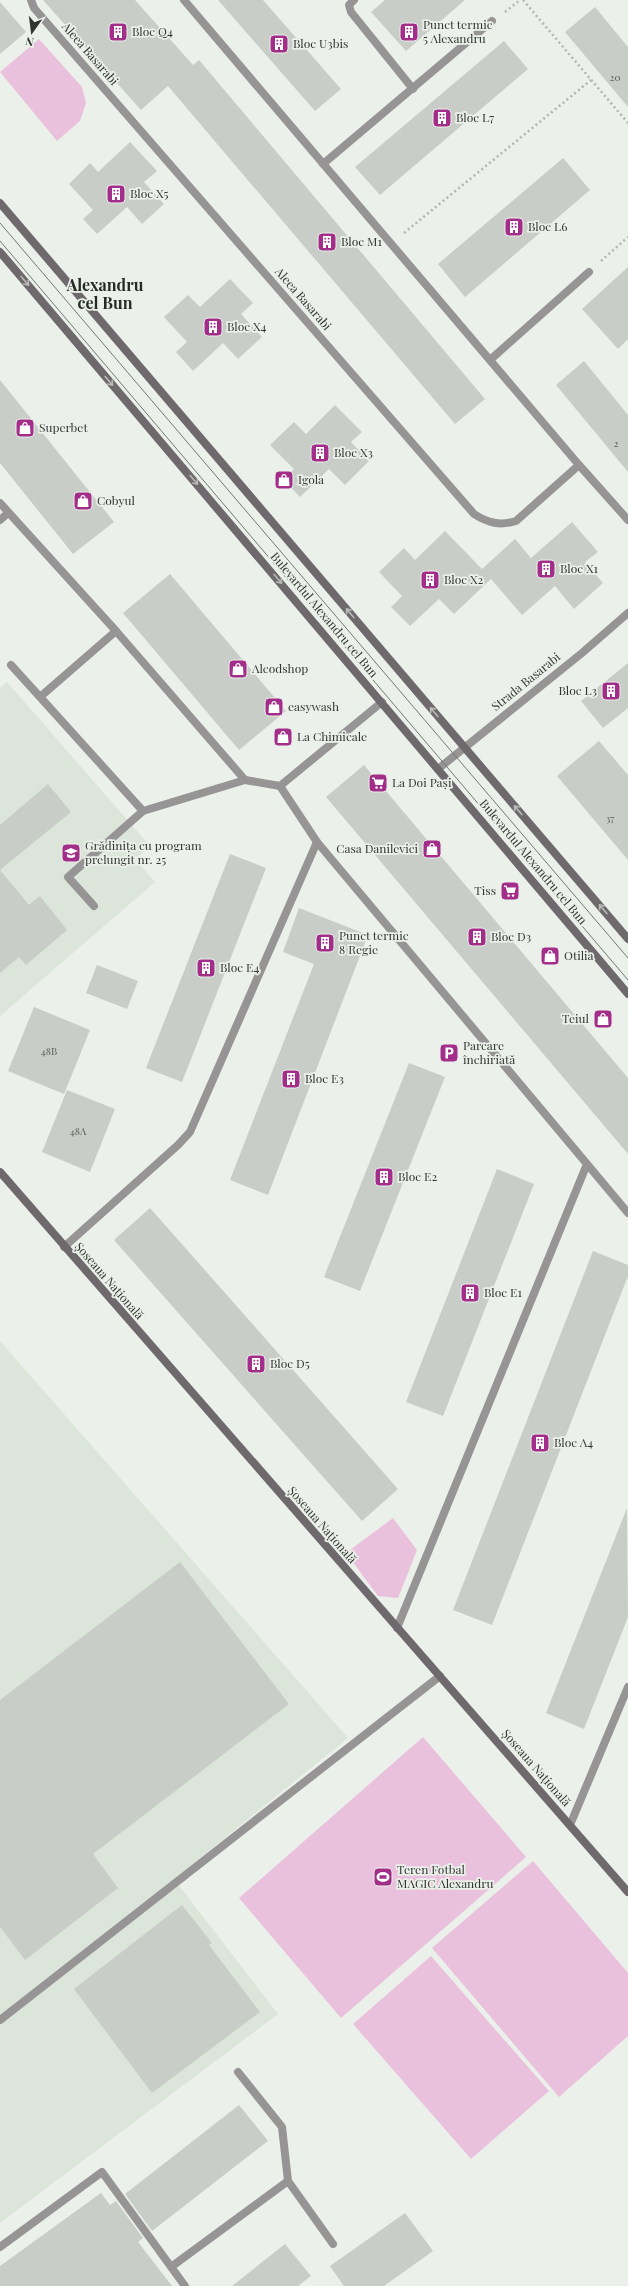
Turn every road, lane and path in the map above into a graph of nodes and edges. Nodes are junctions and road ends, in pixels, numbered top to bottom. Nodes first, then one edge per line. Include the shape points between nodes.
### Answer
1 (31, 0) edge
2 (184, 0) edge
3 (354, 0) edge
4 (523, 0) edge
5 (492, 21) dead end
6 (591, 80) junction
7 (413, 89) junction
8 (628, 124) edge
9 (323, 164) junction
10 (0, 203) edge
11 (628, 237) edge
12 (391, 243) junction
13 (0, 252) edge
14 (589, 272) joint
15 (490, 360) junction
16 (579, 465) junction
17 (0, 503) edge
18 (8, 513) junction
19 (0, 520) edge
20 (628, 520) edge
21 (628, 613) edge
22 (116, 631) junction
23 (11, 665) dead end
24 (40, 697) junction
25 (382, 702) junction
26 (465, 748) junction
27 (438, 769) junction
28 (245, 780) junction
29 (280, 786) junction
30 (143, 811) junction
31 (318, 842) junction
32 (94, 906) dead end
33 (628, 939) edge
34 (628, 994) edge
35 (587, 1164) junction
36 (0, 1172) edge
37 (628, 1212) edge
38 (64, 1247) junction
39 (397, 1628) junction
40 (440, 1676) junction
41 (628, 1687) edge
42 (570, 1825) junction
43 (628, 1892) edge
44 (0, 2020) edge
45 (238, 2072) dead end
46 (288, 2181) junction
47 (333, 2244) dead end
48 (0, 2247) edge
49 (171, 2267) junction
50 (185, 2286) edge

1 - 16 street, Aleea Basarabi via 34,8 474,514 486,522 496,524 505,525 516,521
2 - 9 street
3 - 7 street via 349,6 351,12
4 - 6 path
5 - 7 street
6 - 8 path
6 - 12 path
7 - 9 street
9 - 12 street
26 -> 10 main road, Bulevardul Alexandru cel Bun
11 - 14 path
12 - 15 street
13 -> 25 main road, Bulevardul Alexandru cel Bun
14 - 15 street
15 - 16 street
16 - 20 street
17 - 18 street
18 - 19 street
18 - 22 street
21 - 26 street, Strada Basarabi
22 - 24 street
22 - 28 street
23 - 24 street
24 - 30 street
25 - 27 main road, Bulevardul Alexandru cel Bun
25 - 29 street
26 - 27 street, Strada Basarabi
33 -> 26 main road, Bulevardul Alexandru cel Bun
27 - 34 main road, Bulevardul Alexandru cel Bun
28 - 29 street
28 - 30 street
29 - 31 street
30 - 32 street via 68,877
31 - 35 street
31 - 38 street via 190,1132
35 - 37 street
35 - 39 street
36 - 38 main road, Șoseaua Națională
38 - 39 main road, Șoseaua Națională
39 - 40 main road, Șoseaua Națională
40 - 42 main road, Șoseaua Națională
40 - 44 street
41 - 42 street
42 - 43 main road, Șoseaua Națională
45 - 46 street via 282,2127
46 - 47 street
46 - 49 street
48 - 49 street via 102,2172
49 - 50 street

